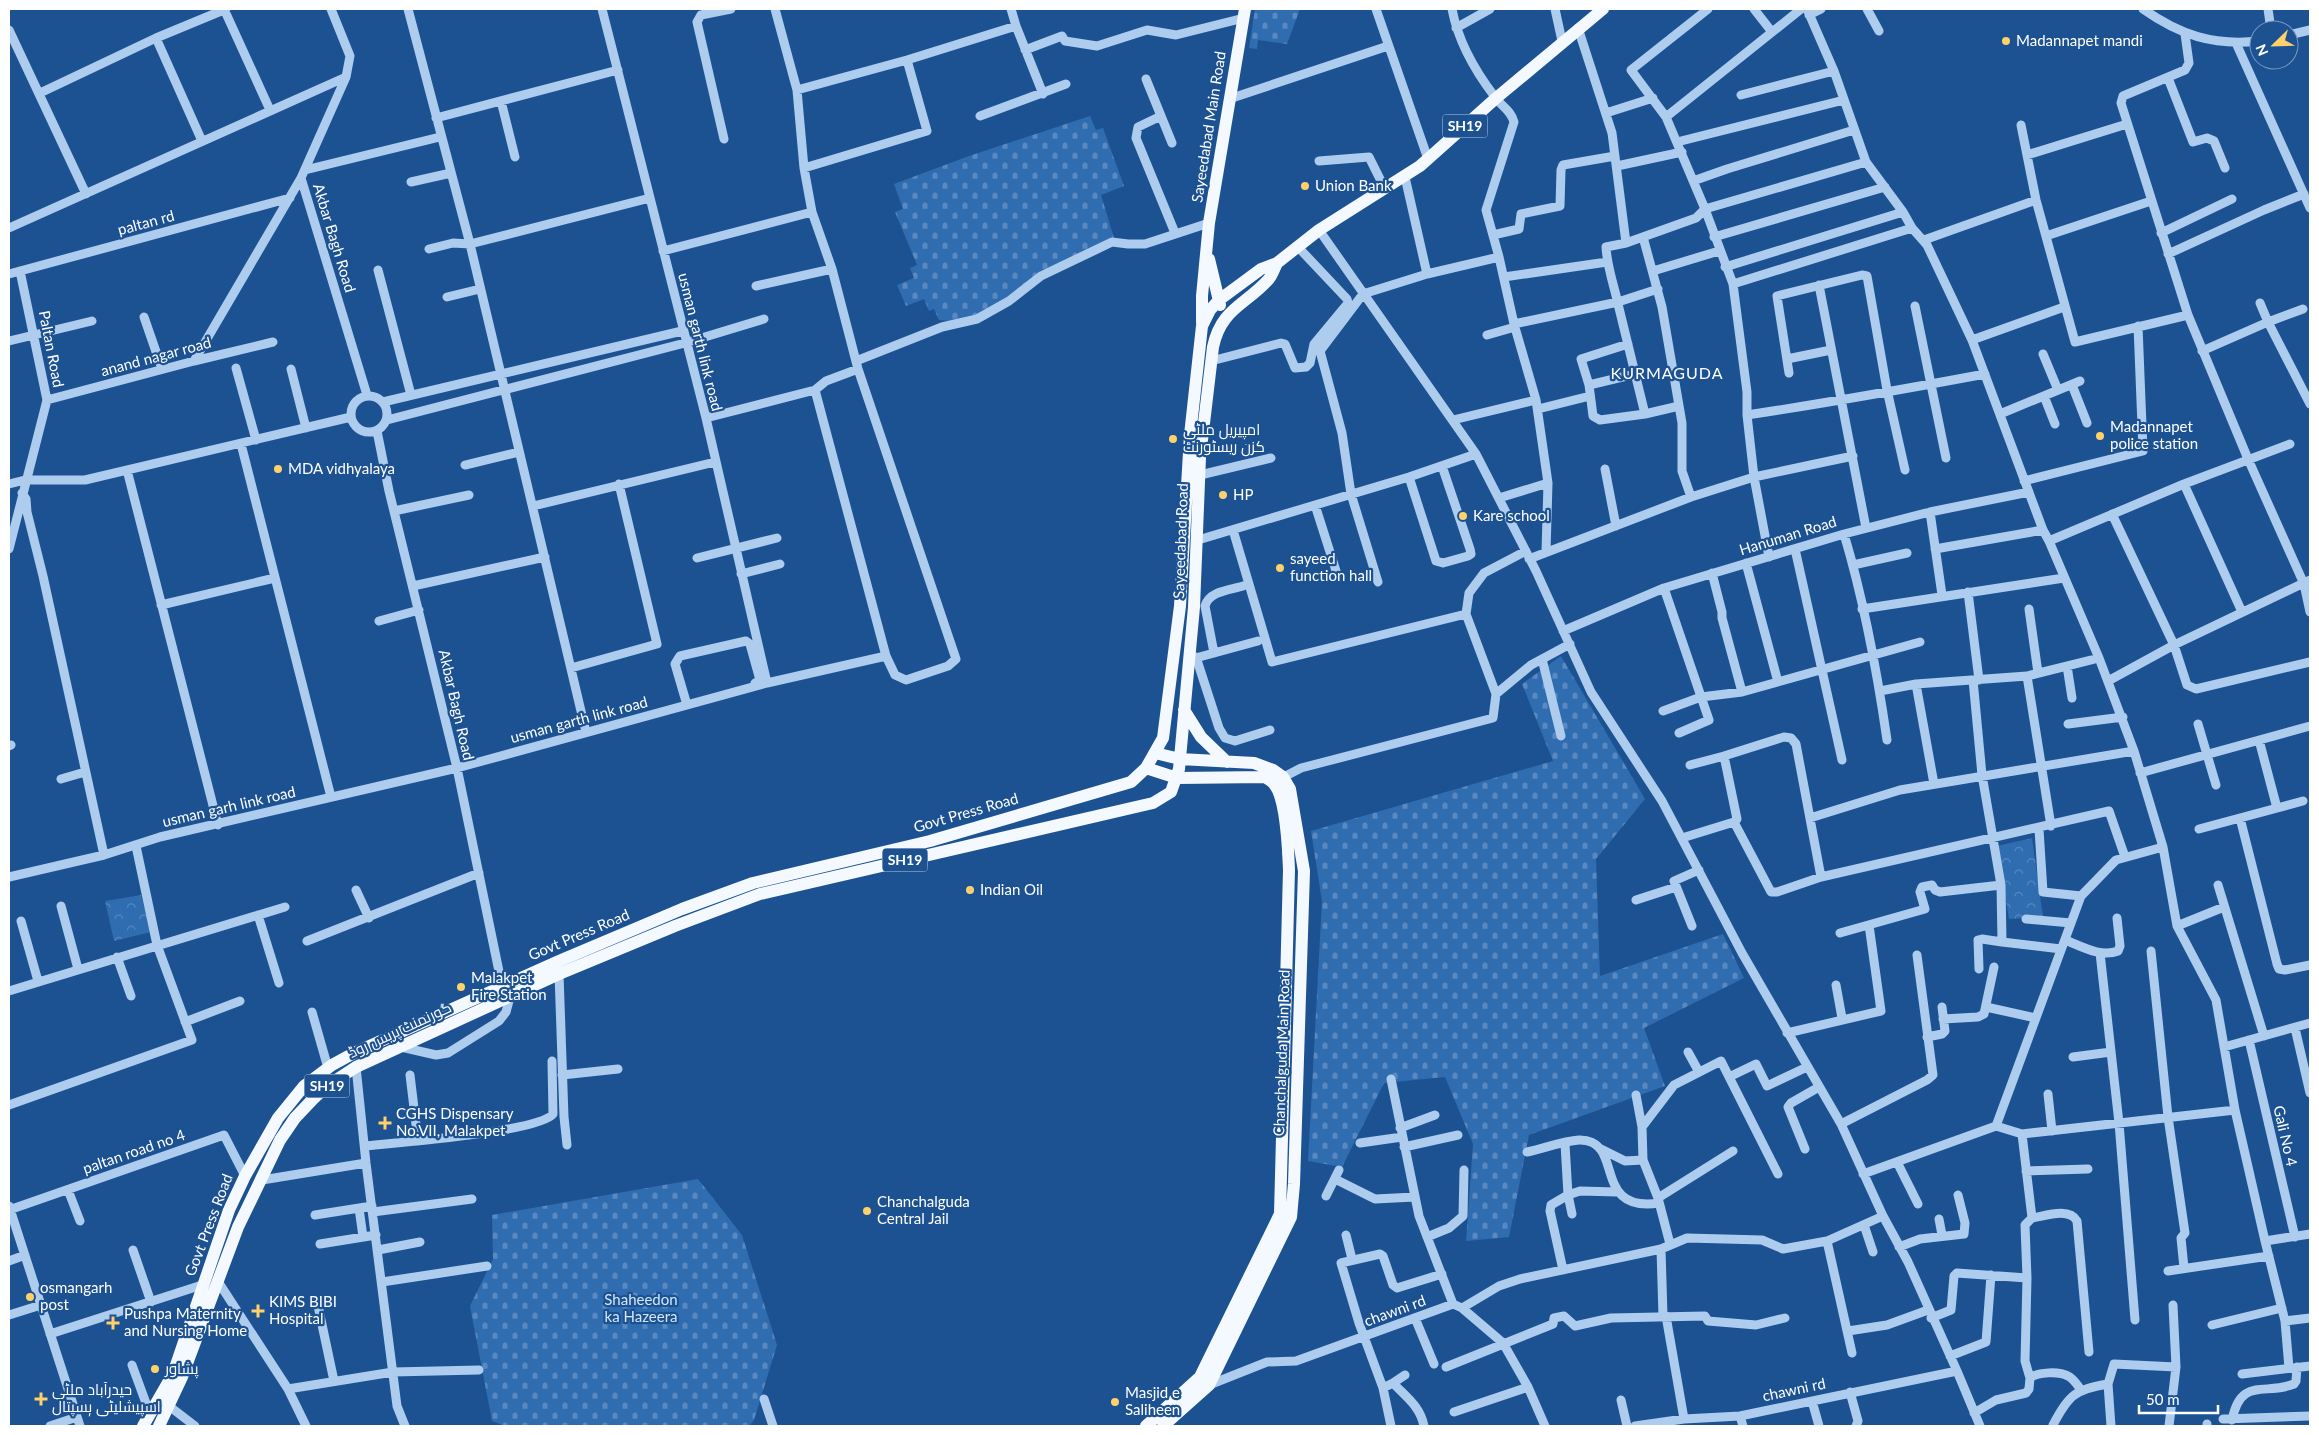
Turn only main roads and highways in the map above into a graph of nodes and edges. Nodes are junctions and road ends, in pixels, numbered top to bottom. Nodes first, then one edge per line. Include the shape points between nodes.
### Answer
1 (1602, 9) edge
2 (1244, 14) edge
3 (1207, 252) junction
4 (1277, 263) junction
5 (1202, 296) junction
6 (1219, 300) junction
7 (1210, 310) junction
8 (1226, 316) junction
9 (1202, 326) junction
10 (1216, 332) junction
11 (1184, 710) junction
12 (1155, 753) junction
13 (1228, 762) junction
14 (1146, 768) junction
15 (1179, 769) junction
16 (1278, 780) junction
17 (1288, 856) junction
18 (1302, 856) junction
19 (506, 992) junction
20 (1204, 1381) junction
21 (143, 1426) edge
22 (159, 1426) edge
23 (1146, 1426) edge
24 (1163, 1426) edge

1 - 4 main road, SH19 via 1405,177 1319,230
2 - 3 main road, Sayeedabad Main Road
3 - 5 main road, Sayeedabad Main Road
3 - 6 main road, Sayeedabad Main Road
4 - 6 main road, SH19 via 1262,269
4 - 8 main road, SH19 via 1269,279
5 - 7 main road
5 - 9 main road, Sayeedabad Main Road
6 - 7 main road, Sayeedabad Road / SH19
6 - 8 main road, Sayeedabad Main Road
7 - 8 main road
7 - 9 main road, Sayeedabad Road / SH19
8 - 10 main road, Sayeedabad Road / SH19
9 - 10 main road via 1212,322
9 - 12 main road, Sayeedabad Road / SH19 via 1190,436 1180,606 1163,738
10 - 11 main road, Sayeedabad Road / SH19 via 1204,408 1193,658
11 - 13 main road via 1201,737
11 - 15 main road, Sayeedabad Road / SH19
12 - 14 main road, SH19
12 - 15 main road
13 - 15 main road
13 - 16 main road via 1254,763 1273,770
14 - 15 main road
14 - 19 main road, Govt Press Road / SH19 via 1131,782 930,841 753,883 682,909
15 - 16 main road
15 - 19 main road, گورنمنٹ پریس روڈ / SH19 via 1171,792 1153,803 760,894
16 - 17 main road, Chanchalguda Main Road
16 - 18 main road, Chanchalguda Main Road via 1290,789
17 - 18 main road
17 - 20 main road, Chanchalguda Main Road via 1280,1214
18 - 20 main road, Chanchalguda Main Road via 1292,1217
19 - 21 main road, Govt Press Road / SH19 via 354,1053 304,1086 278,1118 245,1176 202,1285 173,1374
19 - 22 main road, گورنمنٹ پریس روڈ / SH19 via 356,1067 327,1086 295,1118 280,1140 238,1226 182,1377
20 - 23 main road, Chanchalguda Main Road
20 - 24 main road, Chanchalguda Main Road

